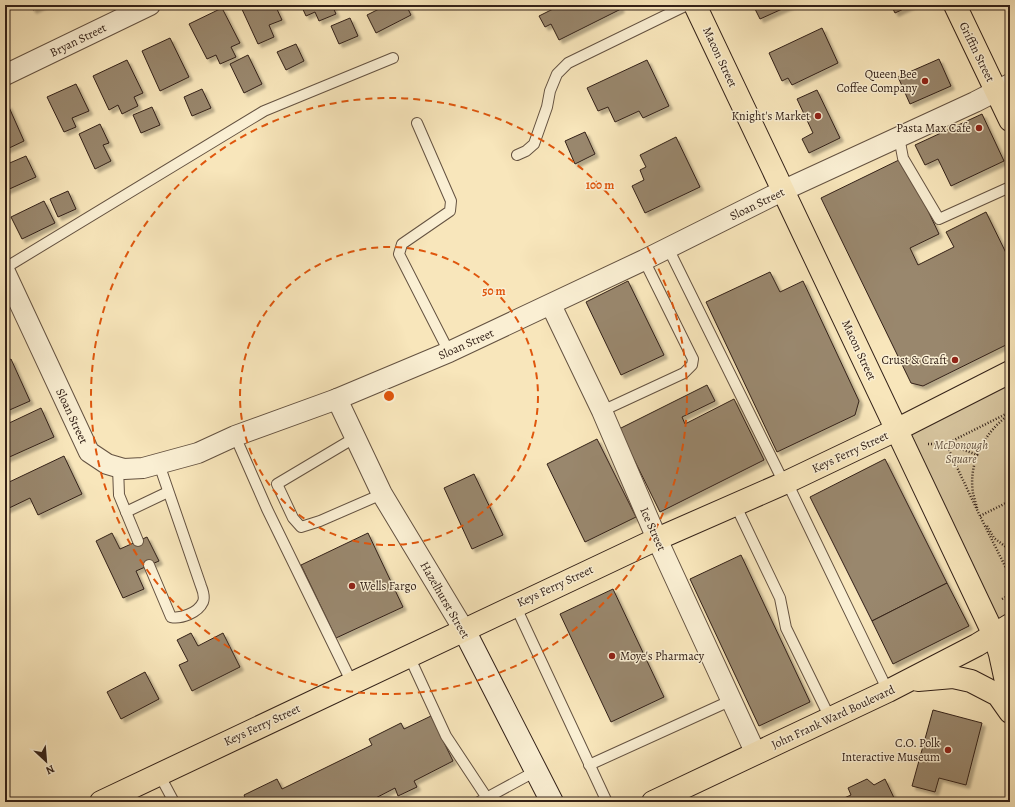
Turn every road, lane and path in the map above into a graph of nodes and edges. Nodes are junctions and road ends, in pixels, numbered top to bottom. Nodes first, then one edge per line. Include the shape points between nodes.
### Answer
1 (150, 5) edge
2 (687, 5) edge
3 (695, 5) edge
4 (955, 5) edge
5 (393, 58) dead end
6 (5, 75) edge
7 (1003, 88) edge
8 (1010, 120) edge
9 (418, 123) dead end
10 (899, 137) junction
11 (517, 155) dead end
12 (1010, 187) edge
13 (784, 190) junction
14 (668, 248) junction
15 (644, 260) junction
16 (5, 268) edge
17 (5, 272) edge
18 (551, 305) junction
19 (450, 352) junction
20 (1010, 372) edge
21 (337, 398) junction
22 (602, 411) junction
23 (1010, 413) edge
24 (896, 430) junction
25 (235, 436) junction
26 (356, 437) junction
27 (928, 444) dead end
28 (946, 444) junction
29 (978, 455) junction
30 (159, 464) junction
31 (118, 467) junction
32 (785, 482) junction
33 (168, 492) junction
34 (382, 494) junction
35 (1010, 501) edge
36 (735, 504) junction
37 (126, 512) junction
38 (980, 516) junction
39 (657, 539) junction
40 (138, 541) dead end
41 (1010, 550) edge
42 (149, 565) dead end
43 (1010, 576) edge
44 (1010, 595) edge
45 (1002, 599) dead end
46 (515, 605) junction
47 (464, 630) junction
48 (1002, 630) edge
49 (409, 656) junction
50 (352, 683) junction
51 (897, 686) junction
52 (732, 700) junction
53 (1010, 700) edge
54 (1010, 712) edge
55 (830, 718) junction
56 (756, 754) junction
57 (589, 765) junction
58 (536, 771) junction
59 (159, 774) junction
60 (483, 800) edge
61 (101, 802) edge
62 (174, 802) edge
63 (552, 802) edge
64 (607, 802) edge
65 (653, 802) edge

1 - 6 street, Bryan Street
2 - 11 lane via 568,62 557,74 534,144
3 - 13 main road, Macon Street
4 - 7 main road, Griffin Street
5 - 16 lane via 264,111
7 - 8 main road, Griffin Street
7 - 10 street, Sloan Street
9 - 19 lane via 451,201 450,210 402,244 399,254
10 - 12 lane via 903,158 939,219
10 - 13 street, Sloan Street
13 - 14 street, Sloan Street
13 - 24 main road, Macon Street
14 - 15 street, Sloan Street
14 - 32 lane
15 - 18 street, Sloan Street
15 - 22 lane via 693,359 692,365 684,372
17 - 31 street, Sloan Street via 89,452 107,464
18 - 19 street, Sloan Street
18 - 22 street, Ice Street
19 - 21 street, Sloan Street
20 - 24 main road, Keys Ferry Street
21 - 25 street, Sloan Street
21 - 26 street, Hazelhurst Street
22 - 39 street, Ice Street
23 - 28 path
23 - 29 path via 998,422 983,442
24 - 32 main road, Keys Ferry Street
24 - 48 main road, Macon Street
25 - 30 street, Sloan Street via 198,453
25 - 50 lane via 267,509
26 - 34 street, Hazelhurst Street
26 - 34 lane via 277,484 293,518 301,527
27 - 28 path
28 - 29 path
28 - 38 path
29 - 38 path via 974,466 973,492
30 - 31 street, Sloan Street via 143,468
30 - 33 lane
31 - 37 lane via 119,495
32 - 36 main road, Keys Ferry Street
32 - 51 lane
33 - 37 lane
33 - 42 lane via 202,586 203,602 196,610 178,618 170,617
34 - 47 street, Hazelhurst Street
35 - 38 path
36 - 39 main road, Keys Ferry Street
36 - 55 lane via 780,598 786,628
37 - 40 lane
38 - 41 path via 994,538
38 - 43 path
39 - 46 main road, Keys Ferry Street
39 - 52 street, Ice Street
44 - 45 path
46 - 47 main road, Keys Ferry Street
46 - 57 lane
47 - 49 main road, Keys Ferry Street
47 - 58 main road, Hazelhurst Street
48 - 51 main road, John Frank Ward Boulevard
48 - 53 main road, Macon Street via 1000,654
49 - 50 main road, Keys Ferry Street
49 - 60 lane via 446,736
50 - 59 main road, Keys Ferry Street
51 - 54 main road via 953,677 971,681 998,695
51 - 55 main road, John Frank Ward Boulevard
52 - 56 street, Ice Street
52 - 57 lane
55 - 56 main road, John Frank Ward Boulevard
56 - 65 main road, John Frank Ward Boulevard
57 - 64 lane
58 - 60 lane
58 - 63 main road, Hazelhurst Street
59 - 61 main road, Keys Ferry Street
59 - 62 lane

